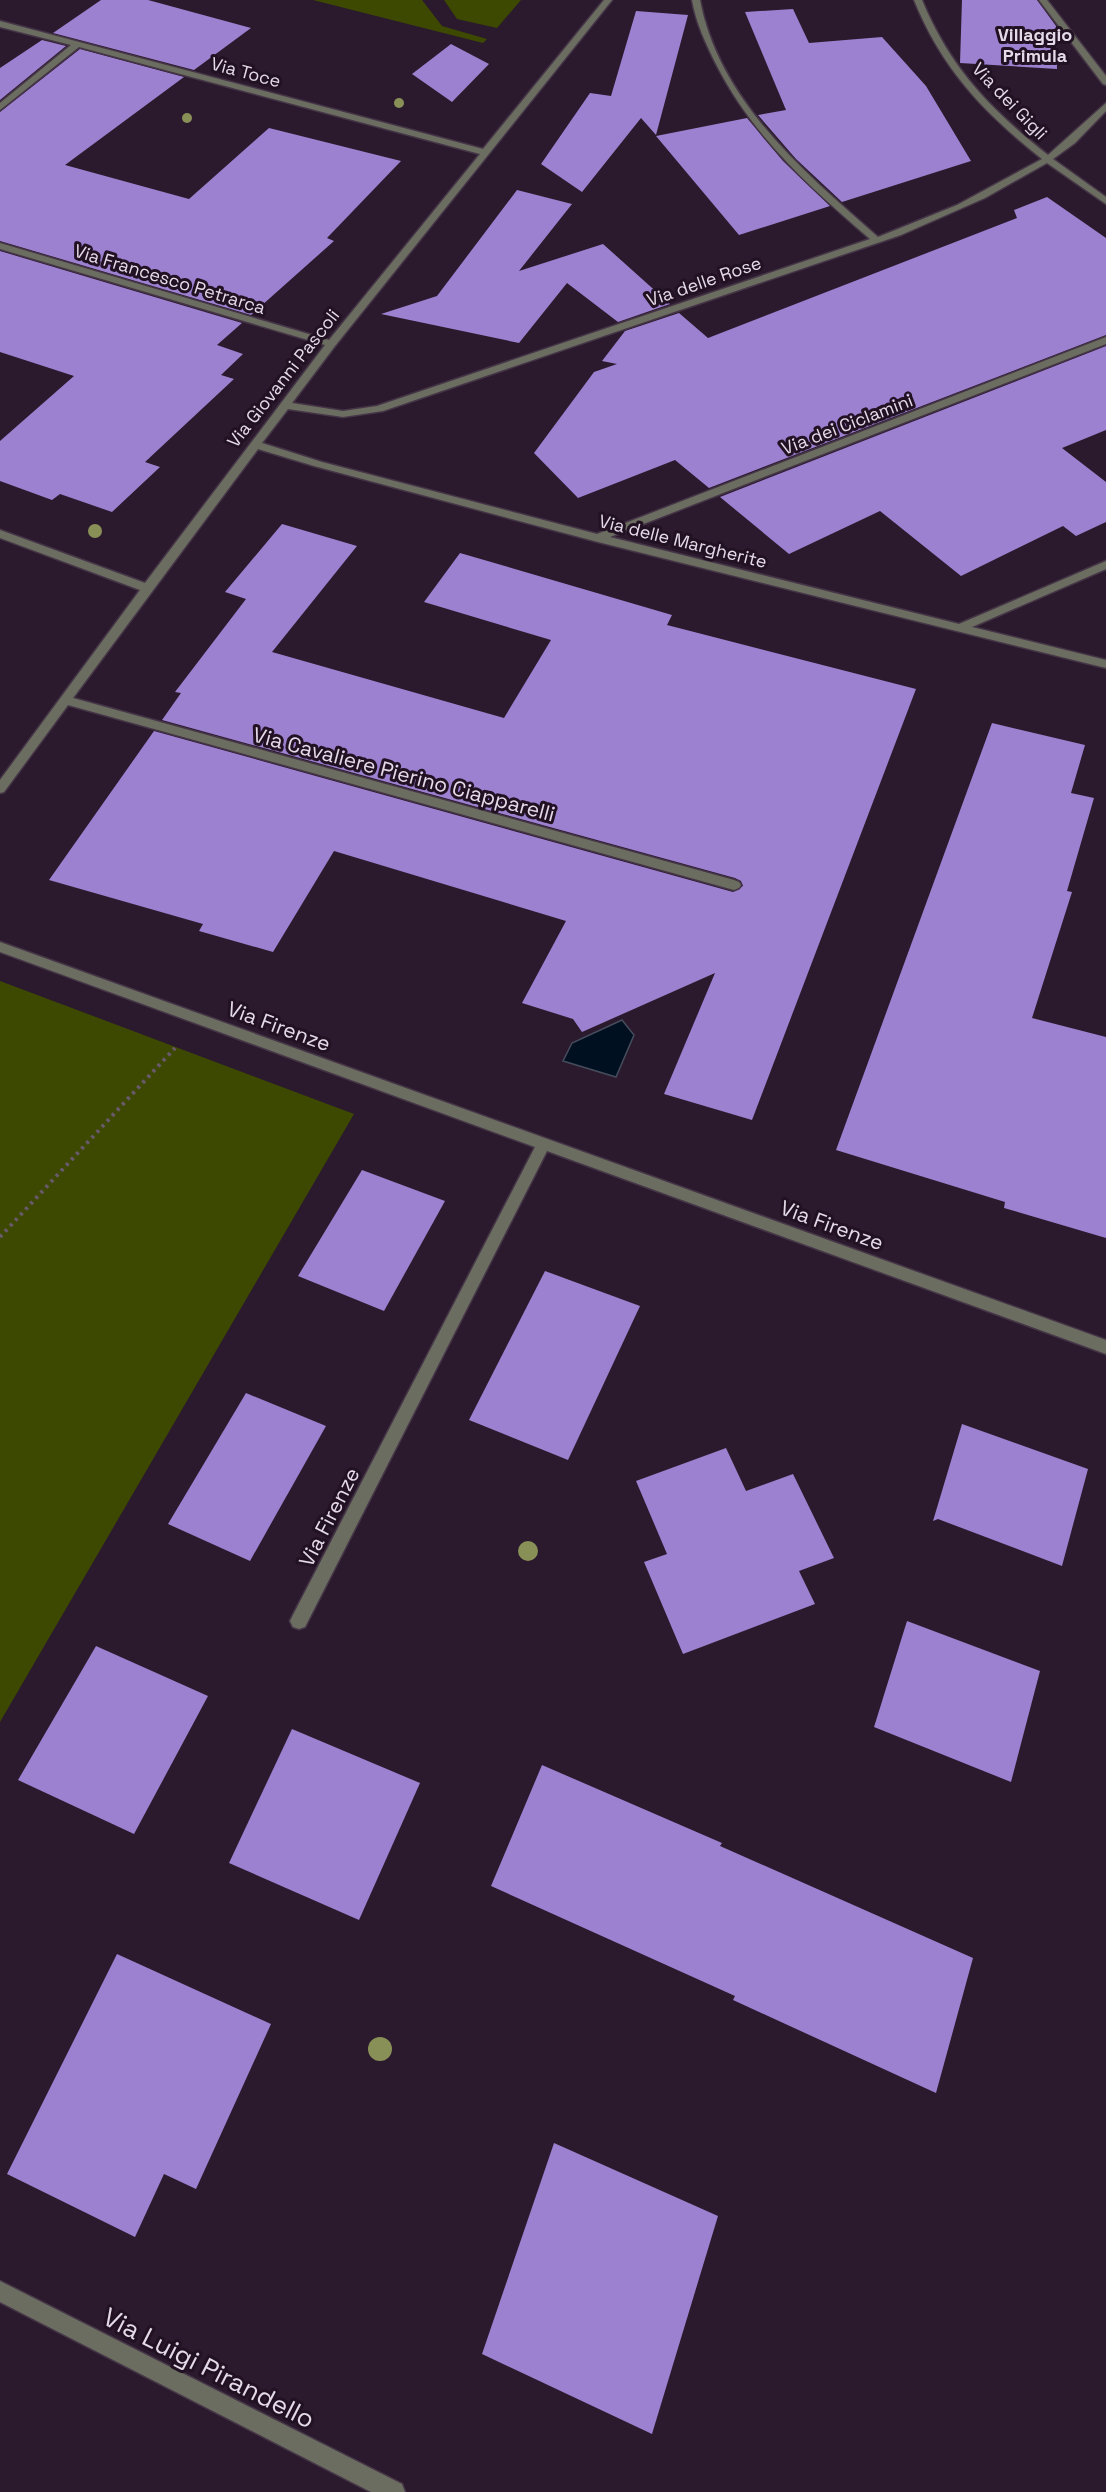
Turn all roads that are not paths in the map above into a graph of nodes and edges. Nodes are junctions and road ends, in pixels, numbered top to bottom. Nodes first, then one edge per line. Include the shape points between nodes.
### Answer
1 (608, 0) edge
2 (696, 0) edge
3 (918, 0) edge
4 (1043, 0) edge
5 (0, 24) edge
6 (78, 44) junction
7 (1106, 82) edge
8 (1106, 106) edge
9 (0, 107) edge
10 (484, 152) junction
11 (1046, 160) junction
12 (1106, 201) edge
13 (876, 240) junction
14 (0, 246) edge
15 (1106, 340) edge
16 (331, 344) junction
17 (284, 405) junction
18 (254, 444) junction
19 (0, 534) edge
20 (598, 538) junction
21 (1106, 565) edge
22 (147, 588) junction
23 (959, 628) junction
24 (1106, 664) edge
25 (64, 700) junction
26 (0, 789) edge
27 (734, 885) dead end
28 (0, 947) edge
29 (544, 1143) junction
30 (1106, 1347) edge
31 (299, 1621) dead end
32 (0, 2291) edge
33 (394, 2492) edge

1 - 10 street, Via Giovanni Pascoli
2 - 13 street via 705,32 728,82 762,134 805,179
3 - 11 street, Via dei Gigli via 936,39 970,86
4 - 7 street
5 - 6 street, Via Toce
6 - 9 street
6 - 10 street, Via Toce
8 - 11 street, Via delle Rose
10 - 16 street, Via Giovanni Pascoli
11 - 12 street, Via dei Gigli
11 - 13 street, Via delle Rose via 953,210
13 - 17 street, Via delle Rose via 379,409 343,414
14 - 16 street, Via Francesco Petrarca
15 - 20 street, Via dei Ciclamini
16 - 17 street, Via Giovanni Pascoli
17 - 18 street, Via Giovanni Pascoli
18 - 20 street, Via delle Margherite
18 - 22 street, Via Giovanni Pascoli
19 - 22 street
20 - 23 street, Via delle Margherite
21 - 23 street
22 - 25 street, Via Giovanni Pascoli
23 - 24 street, Via delle Margherite
25 - 26 street, Via Giovanni Pascoli
25 - 27 street, Via Cavaliere Pierino Ciapparelli
28 - 29 street, Via Firenze
29 - 30 street, Via Firenze
29 - 31 street, Via Firenze
32 - 33 street, Via Luigi Pirandello

